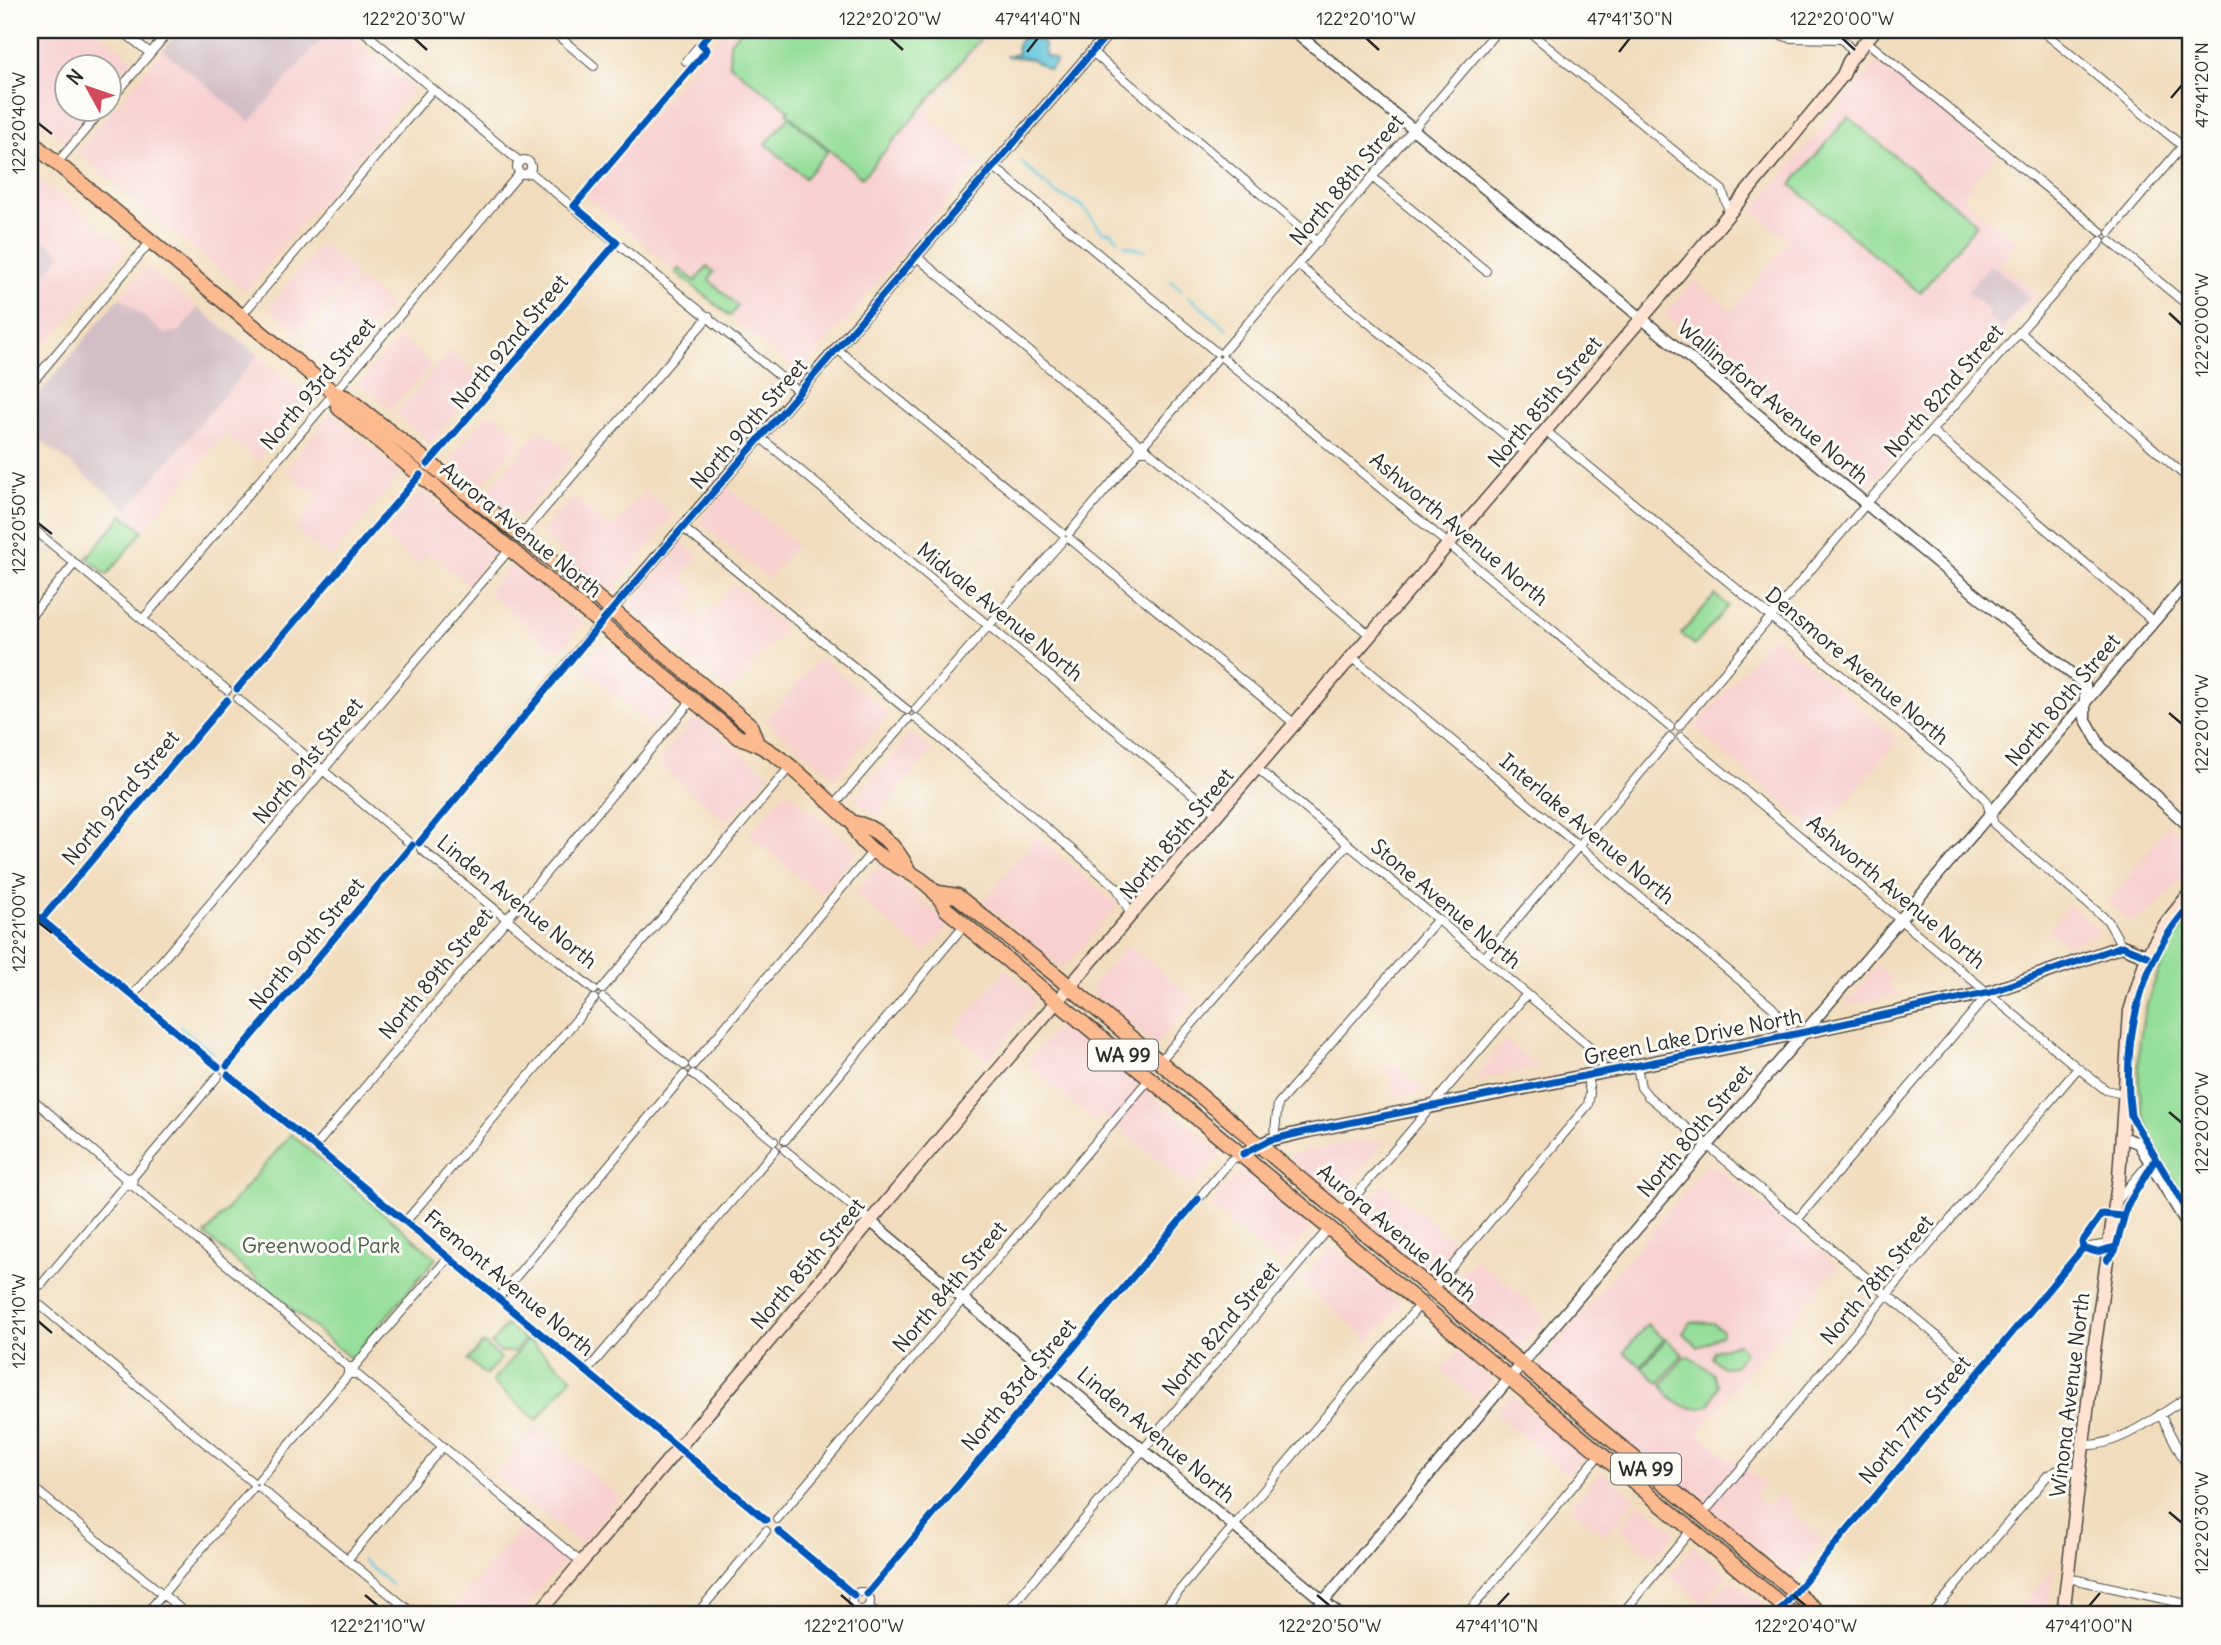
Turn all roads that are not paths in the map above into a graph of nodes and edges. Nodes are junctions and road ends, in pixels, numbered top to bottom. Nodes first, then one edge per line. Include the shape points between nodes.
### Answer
1 (121, 30) edge
2 (170, 30) edge
3 (362, 30) edge
4 (551, 30) edge
5 (713, 30) edge
6 (1111, 30) edge
7 (1293, 30) edge
8 (1498, 30) edge
9 (1527, 30) edge
10 (1764, 30) edge
11 (1874, 30) edge
12 (1885, 30) edge
13 (2041, 30) edge
14 (1872, 46) junction
15 (1092, 52) junction
16 (150, 53) junction
17 (1855, 54) junction
18 (686, 61) dead end
19 (594, 66) dead end
20 (1843, 75) junction
21 (122, 86) edge
22 (433, 89) junction
23 (92, 122) edge
24 (1413, 130) junction
25 (2191, 136) edge
26 (2183, 146) junction
27 (32, 149) edge
28 (2191, 153) edge
29 (57, 163) junction
30 (994, 167) junction
31 (525, 172) junction
32 (1372, 177) junction
33 (1730, 214) junction
34 (2105, 237) junction
35 (151, 241) junction
36 (617, 242) junction
37 (1318, 242) junction
38 (917, 257) junction
39 (1297, 265) junction
40 (1486, 271) dead end
41 (2191, 308) edge
42 (241, 316) junction
43 (709, 316) junction
44 (1642, 318) junction
45 (2020, 332) junction
46 (837, 349) junction
47 (1220, 356) junction
48 (30, 385) edge
49 (799, 392) junction
50 (334, 393) junction
51 (1546, 431) junction
52 (1932, 431) junction
53 (761, 438) junction
54 (1142, 447) junction
55 (1527, 453) junction
56 (424, 469) junction
57 (2191, 481) edge
58 (1866, 504) junction
59 (458, 506) junction
60 (499, 519) junction
61 (30, 526) edge
62 (682, 527) junction
63 (520, 536) junction
64 (1066, 536) junction
65 (1450, 544) junction
66 (510, 549) junction
67 (75, 563) junction
68 (2191, 578) edge
69 (612, 610) junction
70 (30, 617) edge
71 (1772, 617) junction
72 (143, 619) junction
73 (2154, 622) junction
74 (600, 624) junction
75 (989, 625) junction
76 (1371, 636) junction
77 (1353, 657) junction
78 (237, 689) junction
79 (227, 690) junction
80 (238, 699) junction
81 (693, 699) junction
82 (227, 700) junction
83 (2085, 702) junction
84 (912, 714) junction
85 (1296, 724) junction
86 (1674, 726) junction
87 (1681, 737) junction
88 (1670, 738) junction
89 (756, 741) junction
90 (789, 768) junction
91 (324, 769) junction
92 (1258, 769) junction
93 (833, 806) junction
94 (1218, 814) junction
95 (1990, 814) junction
96 (853, 823) junction
97 (2191, 828) edge
98 (415, 844) junction
99 (1348, 844) junction
100 (1580, 845) junction
101 (873, 851) junction
102 (907, 868) junction
103 (2191, 892) edge
104 (939, 893) junction
105 (30, 910) edge
106 (1132, 916) junction
107 (507, 918) junction
108 (1438, 919) junction
109 (1902, 919) junction
110 (41, 920) junction
111 (965, 924) junction
112 (2122, 946) junction
113 (2147, 956) junction
114 (1484, 958) junction
115 (1070, 987) junction
116 (1990, 992) junction
117 (598, 994) junction
118 (1527, 994) junction
119 (133, 995) junction
120 (1057, 1002) junction
121 (1805, 1032) junction
122 (1784, 1037) junction
123 (1160, 1061) junction
124 (1637, 1066) junction
125 (2078, 1068) junction
126 (689, 1070) junction
127 (223, 1071) junction
128 (1603, 1072) junction
129 (1587, 1076) junction
130 (1146, 1083) junction
131 (2123, 1094) junction
132 (30, 1097) edge
133 (1432, 1107) junction
134 (2122, 1137) junction
135 (1274, 1139) junction
136 (316, 1145) junction
137 (775, 1145) junction
138 (785, 1145) junction
139 (1259, 1145) junction
140 (1708, 1145) junction
141 (1242, 1154) junction
142 (2150, 1162) junction
143 (129, 1181) junction
144 (2115, 1203) junction
145 (1341, 1213) junction
146 (1797, 1220) junction
147 (406, 1221) junction
148 (870, 1221) junction
149 (1330, 1227) junction
150 (2191, 1231) edge
151 (2109, 1244) junction
152 (449, 1257) junction
153 (1433, 1289) junction
154 (30, 1290) edge
155 (1888, 1295) junction
156 (499, 1297) junction
157 (963, 1299) junction
158 (30, 1303) edge
159 (1421, 1303) junction
160 (1520, 1365) junction
161 (352, 1371) junction
162 (587, 1371) junction
163 (1979, 1371) junction
164 (1052, 1373) junction
165 (1509, 1379) junction
166 (2191, 1395) edge
167 (2160, 1414) junction
168 (2084, 1445) junction
169 (443, 1446) junction
170 (679, 1447) junction
171 (1143, 1450) junction
172 (1600, 1454) junction
173 (2081, 1472) junction
174 (2191, 1474) edge
175 (30, 1485) edge
176 (256, 1485) junction
177 (1702, 1515) junction
178 (776, 1519) junction
179 (766, 1520) junction
180 (1234, 1525) junction
181 (1692, 1529) junction
182 (766, 1531) junction
183 (778, 1531) junction
184 (347, 1560) junction
185 (582, 1563) junction
186 (2068, 1577) junction
187 (1795, 1592) junction
188 (867, 1594) junction
189 (163, 1595) junction
190 (854, 1595) junction
191 (1324, 1601) junction
192 (2191, 1605) edge
193 (868, 1606) junction
194 (856, 1607) junction
195 (1784, 1612) edge
196 (145, 1615) edge
197 (188, 1615) edge
198 (415, 1615) edge
199 (537, 1615) edge
200 (696, 1615) edge
201 (849, 1615) edge
202 (879, 1615) edge
203 (1004, 1615) edge
204 (1159, 1615) edge
205 (1311, 1615) edge
206 (1340, 1615) edge
207 (1466, 1615) edge
208 (1621, 1615) edge
209 (1822, 1615) edge
210 (1931, 1615) edge
211 (2063, 1615) edge

1 - 16 street
2 - 16 street
3 - 22 street
4 - 19 street
5 - 18 street
6 - 15 street, North 90th Street
7 - 24 street, Wallingford Avenue North
8 - 24 street, North 88th Street
9 - 33 street via 1722,190
10 - 17 street via 1790,38 1842,39
11 - 17 main road, North 85th Street
12 - 14 main road, North 85th Street
13 - 26 street
14 - 20 main road, North 85th Street
14 - 34 street
15 - 30 street, North 90th Street
15 - 37 street
16 - 21 street
17 - 20 main road, North 85th Street
20 - 33 main road, North 85th Street
22 - 31 street via 520,162 517,167
22 - 42 street
23 - 29 street
24 - 32 street, North 88th Street
24 - 44 street, Wallingford Avenue North
25 - 26 street, North 82nd Street
26 - 28 street
26 - 34 street, North 82nd Street
27 - 29 highway, Aurora Avenue North / WA 99
29 - 35 highway, Aurora Avenue North / WA 99
30 - 38 street, North 90th Street
30 - 47 street, Ashworth Avenue North
31 - 36 street
31 - 50 street, North 93rd Street
32 - 37 street, North 88th Street
32 - 40 street
33 - 44 main road, North 85th Street
34 - 41 street
34 - 45 street, North 82nd Street
35 - 42 highway, Aurora Avenue North / WA 99
35 - 48 street
36 - 43 street
36 - 56 street, North 92nd Street
37 - 39 street, North 88th Street
38 - 46 street, North 90th Street
38 - 54 street
39 - 47 street, North 88th Street
39 - 55 street
42 - 50 highway, Aurora Avenue North / WA 99
43 - 49 street
43 - 63 street
44 - 51 main road, North 85th Street
44 - 58 street, Wallingford Avenue North
45 - 52 street, North 82nd Street
45 - 57 street
46 - 49 street, North 90th Street
46 - 64 street
47 - 54 street, North 88th Street
47 - 65 street, Ashworth Avenue North
49 - 53 street, North 90th Street
50 - 56 highway, Aurora Avenue North / WA 99 via 347,398
50 - 72 street, North 93rd Street
51 - 55 main road, North 85th Street
51 - 71 street, Densmore Avenue North
52 - 58 street, North 82nd Street
52 - 73 street
53 - 62 street, North 90th Street
53 - 75 street, Midvale Avenue North
54 - 64 street, North 88th Street
54 - 76 street
55 - 65 main road, North 85th Street
56 - 59 highway, Aurora Avenue North / WA 99
56 - 60 highway, Aurora Avenue North / WA 99
56 - 78 street, North 92nd Street
58 - 71 street, North 82nd Street
58 - 83 street, Wallingford Avenue North via 2085,685
59 - 60 highway via 471,506 491,521
59 - 66 highway, Aurora Avenue North / WA 99
60 - 63 highway, Aurora Avenue North / WA 99
61 - 67 street
62 - 69 street, North 90th Street
62 - 84 street
63 - 69 highway, Aurora Avenue North / WA 99
64 - 75 street, North 88th Street
64 - 85 street
65 - 76 main road, North 85th Street
65 - 86 street, Ashworth Avenue North
66 - 74 highway, Aurora Avenue North / WA 99
66 - 91 street, North 91st Street
67 - 70 street
67 - 72 street
68 - 73 street, North 80th Street
69 - 74 street, North 90th Street
69 - 89 highway, Aurora Avenue North / WA 99 via 750,724
71 - 86 street, North 82nd Street
71 - 95 street, Densmore Avenue North via 1977,789
72 - 79 street
73 - 83 street, North 80th Street
74 - 81 highway, Aurora Avenue North / WA 99
74 - 98 street, North 90th Street
75 - 84 street, North 88th Street
75 - 94 street, Midvale Avenue North
76 - 77 main road, North 85th Street
77 - 85 main road, North 85th Street
77 - 100 street, Interlake Avenue North
78 - 79 street
78 - 80 street
79 - 82 street
80 - 82 street
80 - 91 street, Linden Avenue North
81 - 89 highway, Aurora Avenue North / WA 99 via 738,737
81 - 107 street, North 89th Street
82 - 110 street, North 92nd Street
83 - 95 street, North 80th Street
83 - 97 street, Wallingford Avenue North via 2085,718 2101,747
84 - 93 street, North 88th Street
84 - 106 street via 1117,888
85 - 92 main road, North 85th Street
86 - 87 street
86 - 88 street
87 - 88 street
87 - 109 street, Ashworth Avenue North
88 - 100 street
89 - 90 highway, Aurora Avenue North / WA 99
90 - 93 highway, Aurora Avenue North / WA 99
90 - 117 street
91 - 98 street, Linden Avenue North
91 - 119 street, North 91st Street
92 - 94 main road, North 85th Street
92 - 99 street, Stone Avenue North
93 - 96 highway, Aurora Avenue North / WA 99
94 - 106 main road, North 85th Street
95 - 109 street, North 80th Street
95 - 112 street, Densmore Avenue North via 1994,824 2108,921
96 - 101 highway, Aurora Avenue North / WA 99 via 857,836
96 - 102 highway, Aurora Avenue North / WA 99 via 864,824 884,839 899,852
98 - 107 street, Linden Avenue North
98 - 127 street, North 90th Street
99 - 108 street, Stone Avenue North
99 - 123 street
100 - 114 street
100 - 122 street, Interlake Avenue North via 1772,1007 1782,1021
101 - 102 highway, Aurora Avenue North / WA 99 via 889,863
101 - 126 street
102 - 104 highway, Aurora Avenue North / WA 99
103 - 113 main road, Winona Avenue North
104 - 111 highway, Aurora Avenue North / WA 99 via 946,909
104 - 115 highway, Aurora Avenue North / WA 99 via 957,896
105 - 110 street, Fremont Avenue North
106 - 115 main road, North 85th Street
107 - 117 street, Linden Avenue North
107 - 136 street, North 89th Street
108 - 114 street, Stone Avenue North
108 - 135 street via 1278,1104
109 - 116 street, Ashworth Avenue North
109 - 121 street, North 80th Street
110 - 119 street, Fremont Avenue North
111 - 120 highway, Aurora Avenue North / WA 99
111 - 138 street
112 - 113 main road
112 - 116 main road, Green Lake Drive North
113 - 131 main road, Winona Avenue North via 2130,1011
114 - 118 street, Stone Avenue North
115 - 120 main road, North 85th Street
115 - 123 highway, Aurora Avenue North / WA 99
116 - 121 main road, Green Lake Drive North
116 - 125 street, Ashworth Avenue North
116 - 146 street
117 - 126 street, Linden Avenue North
117 - 147 street
118 - 128 street, Stone Avenue North via 1593,1049
118 - 133 street
119 - 127 street, Fremont Avenue North
120 - 130 highway, Aurora Avenue North / WA 99
120 - 148 main road, North 85th Street
121 - 122 main road, Green Lake Drive North
121 - 140 street, North 80th Street
122 - 124 main road, Green Lake Drive North
123 - 139 highway, Aurora Avenue North / WA 99
124 - 128 main road, Green Lake Drive North
124 - 140 street via 1644,1092
125 - 131 street, Ashworth Avenue North via 2106,1090
125 - 155 street, North 78th Street
126 - 137 street, Linden Avenue North
126 - 156 street
127 - 136 street, Fremont Avenue North
127 - 143 street, North 90th Street
128 - 129 main road, Green Lake Drive North
129 - 133 main road, Green Lake Drive North
129 - 153 street via 1588,1105
130 - 141 highway, Aurora Avenue North / WA 99
130 - 157 street, North 84th Street
131 - 134 main road, Winona Avenue North
132 - 143 street
133 - 135 main road, Green Lake Drive North
133 - 145 street
134 - 142 street via 2136,1141
134 - 144 main road, Winona Avenue North
135 - 139 main road, Green Lake Drive North
136 - 147 street, Fremont Avenue North
137 - 138 street
137 - 162 street
138 - 148 street, Linden Avenue North
139 - 141 main road, Green Lake Drive North
139 - 145 highway, Aurora Avenue North / WA 99
140 - 146 street
140 - 160 street, North 80th Street
141 - 149 highway, Aurora Avenue North / WA 99
141 - 164 street, North 83rd Street via 1231,1160
142 - 144 street
142 - 150 street
143 - 154 street, North 90th Street via 42,1284
143 - 161 street
144 - 151 main road, Winona Avenue North
145 - 153 highway, Aurora Avenue North / WA 99
146 - 155 street
147 - 152 street, Fremont Avenue North
148 - 157 street, Linden Avenue North
148 - 170 main road, North 85th Street
149 - 159 highway, Aurora Avenue North / WA 99
149 - 171 street, North 82nd Street
151 - 163 street, North 77th Street via 2083,1248
151 - 168 main road, Winona Avenue North
152 - 156 street, Fremont Avenue North
152 - 161 street
153 - 160 highway, Aurora Avenue North / WA 99
155 - 163 street
155 - 177 street, North 78th Street
156 - 162 street, Fremont Avenue North
157 - 164 street, Linden Avenue North
157 - 178 street, North 84th Street
158 - 176 street via 41,1306
159 - 165 highway, Aurora Avenue North / WA 99
159 - 180 street
160 - 165 street, North 80th Street
160 - 177 highway, Aurora Avenue North / WA 99
161 - 169 street
161 - 176 street
162 - 170 street, Fremont Avenue North
163 - 187 street, North 77th Street
164 - 171 street, Linden Avenue North
164 - 188 street, North 83rd Street
165 - 172 highway, Aurora Avenue North / WA 99
165 - 191 street, North 80th Street
166 - 167 street
167 - 168 street via 2107,1443
167 - 174 street
168 - 173 main road, Winona Avenue North
169 - 184 street
169 - 185 street
170 - 179 street, Fremont Avenue North
170 - 185 main road, North 85th Street
171 - 180 street, Linden Avenue North
171 - 203 street, North 82nd Street
172 - 181 highway, Aurora Avenue North / WA 99
172 - 207 street
173 - 186 main road, Winona Avenue North
173 - 210 street via 2057,1470 2048,1475
175 - 189 street
176 - 184 street
176 - 189 street
177 - 187 highway, Aurora Avenue North / WA 99
178 - 179 street
178 - 183 street
179 - 182 street
180 - 191 street, Linden Avenue North
180 - 204 street
181 - 195 highway, Aurora Avenue North / WA 99
181 - 208 street
182 - 183 street
182 - 200 street
183 - 190 street
184 - 198 street
185 - 199 main road, North 85th Street
186 - 192 street
186 - 211 main road, Winona Avenue North
187 - 195 street, North 77th Street
187 - 209 highway, Aurora Avenue North / WA 99
188 - 190 street
188 - 193 street
189 - 196 street
189 - 197 street
190 - 194 street
191 - 205 street, North 80th Street
191 - 206 street, Linden Avenue North
193 - 194 street
193 - 202 street
194 - 201 street

